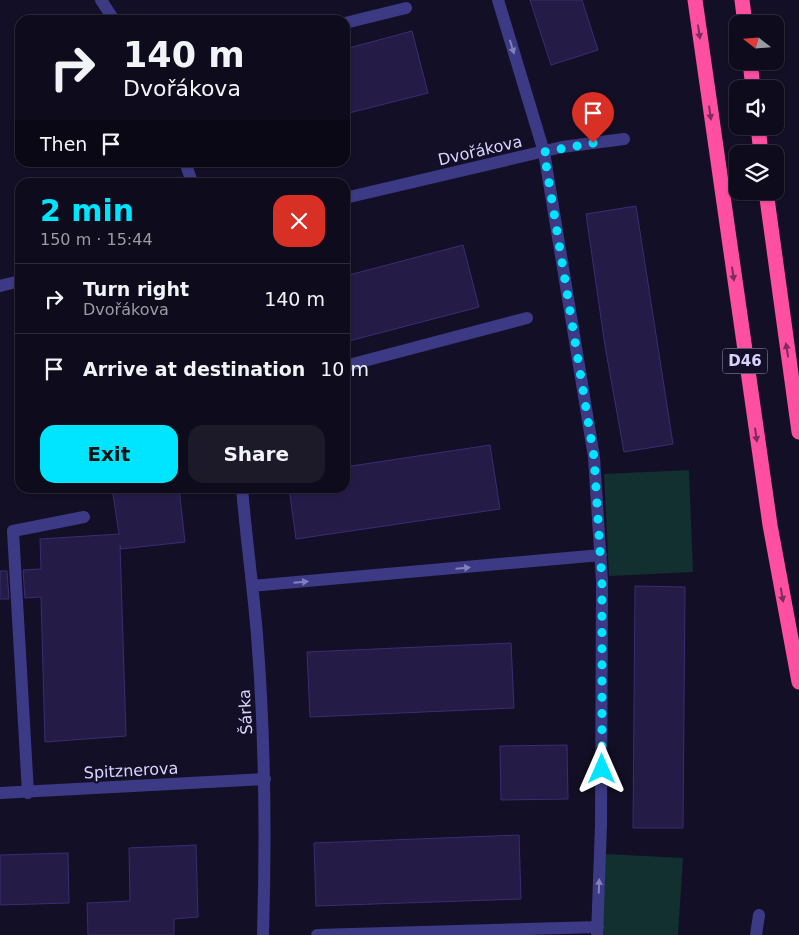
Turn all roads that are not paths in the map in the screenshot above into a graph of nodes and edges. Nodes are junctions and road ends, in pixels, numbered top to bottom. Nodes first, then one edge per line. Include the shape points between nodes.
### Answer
1 (101, 0) edge
2 (498, 0) edge
3 (695, 0) edge
4 (742, 0) edge
5 (752, 0) edge
6 (406, 8) dead end
7 (111, 15) edge
8 (744, 15) edge
9 (752, 15) edge
10 (350, 22) edge
11 (624, 139) dead end
12 (544, 152) junction
13 (350, 197) edge
14 (767, 200) edge
15 (15, 282) edge
16 (0, 286) edge
17 (527, 318) dead end
18 (350, 365) edge
19 (799, 432) edge
20 (243, 493) edge
21 (84, 516) dead end
22 (601, 556) junction
23 (252, 586) junction
24 (799, 682) edge
25 (265, 779) junction
26 (0, 793) edge
27 (28, 793) junction
28 (759, 914) dead end
29 (597, 931) edge
30 (263, 935) edge
31 (317, 935) edge
32 (756, 935) edge

1 - 7 street
2 -> 12 street
3 -> 24 highway, D46 via 770,525
4 - 8 highway
5 - 9 highway
6 - 10 street
11 - 12 street, Dvořákova
12 - 13 street, Dvořákova
12 - 22 street via 594,457
19 -> 14 highway, D46
15 - 16 street
17 - 18 street
20 - 23 street, Šárka
21 - 27 street via 13,530
23 -> 22 street
29 -> 22 street via 601,825
23 - 25 street, Šárka
25 - 27 street, Spitznerova
25 - 30 street, Šárka
26 - 27 street, Spitznerova
28 - 32 street
29 - 31 street

